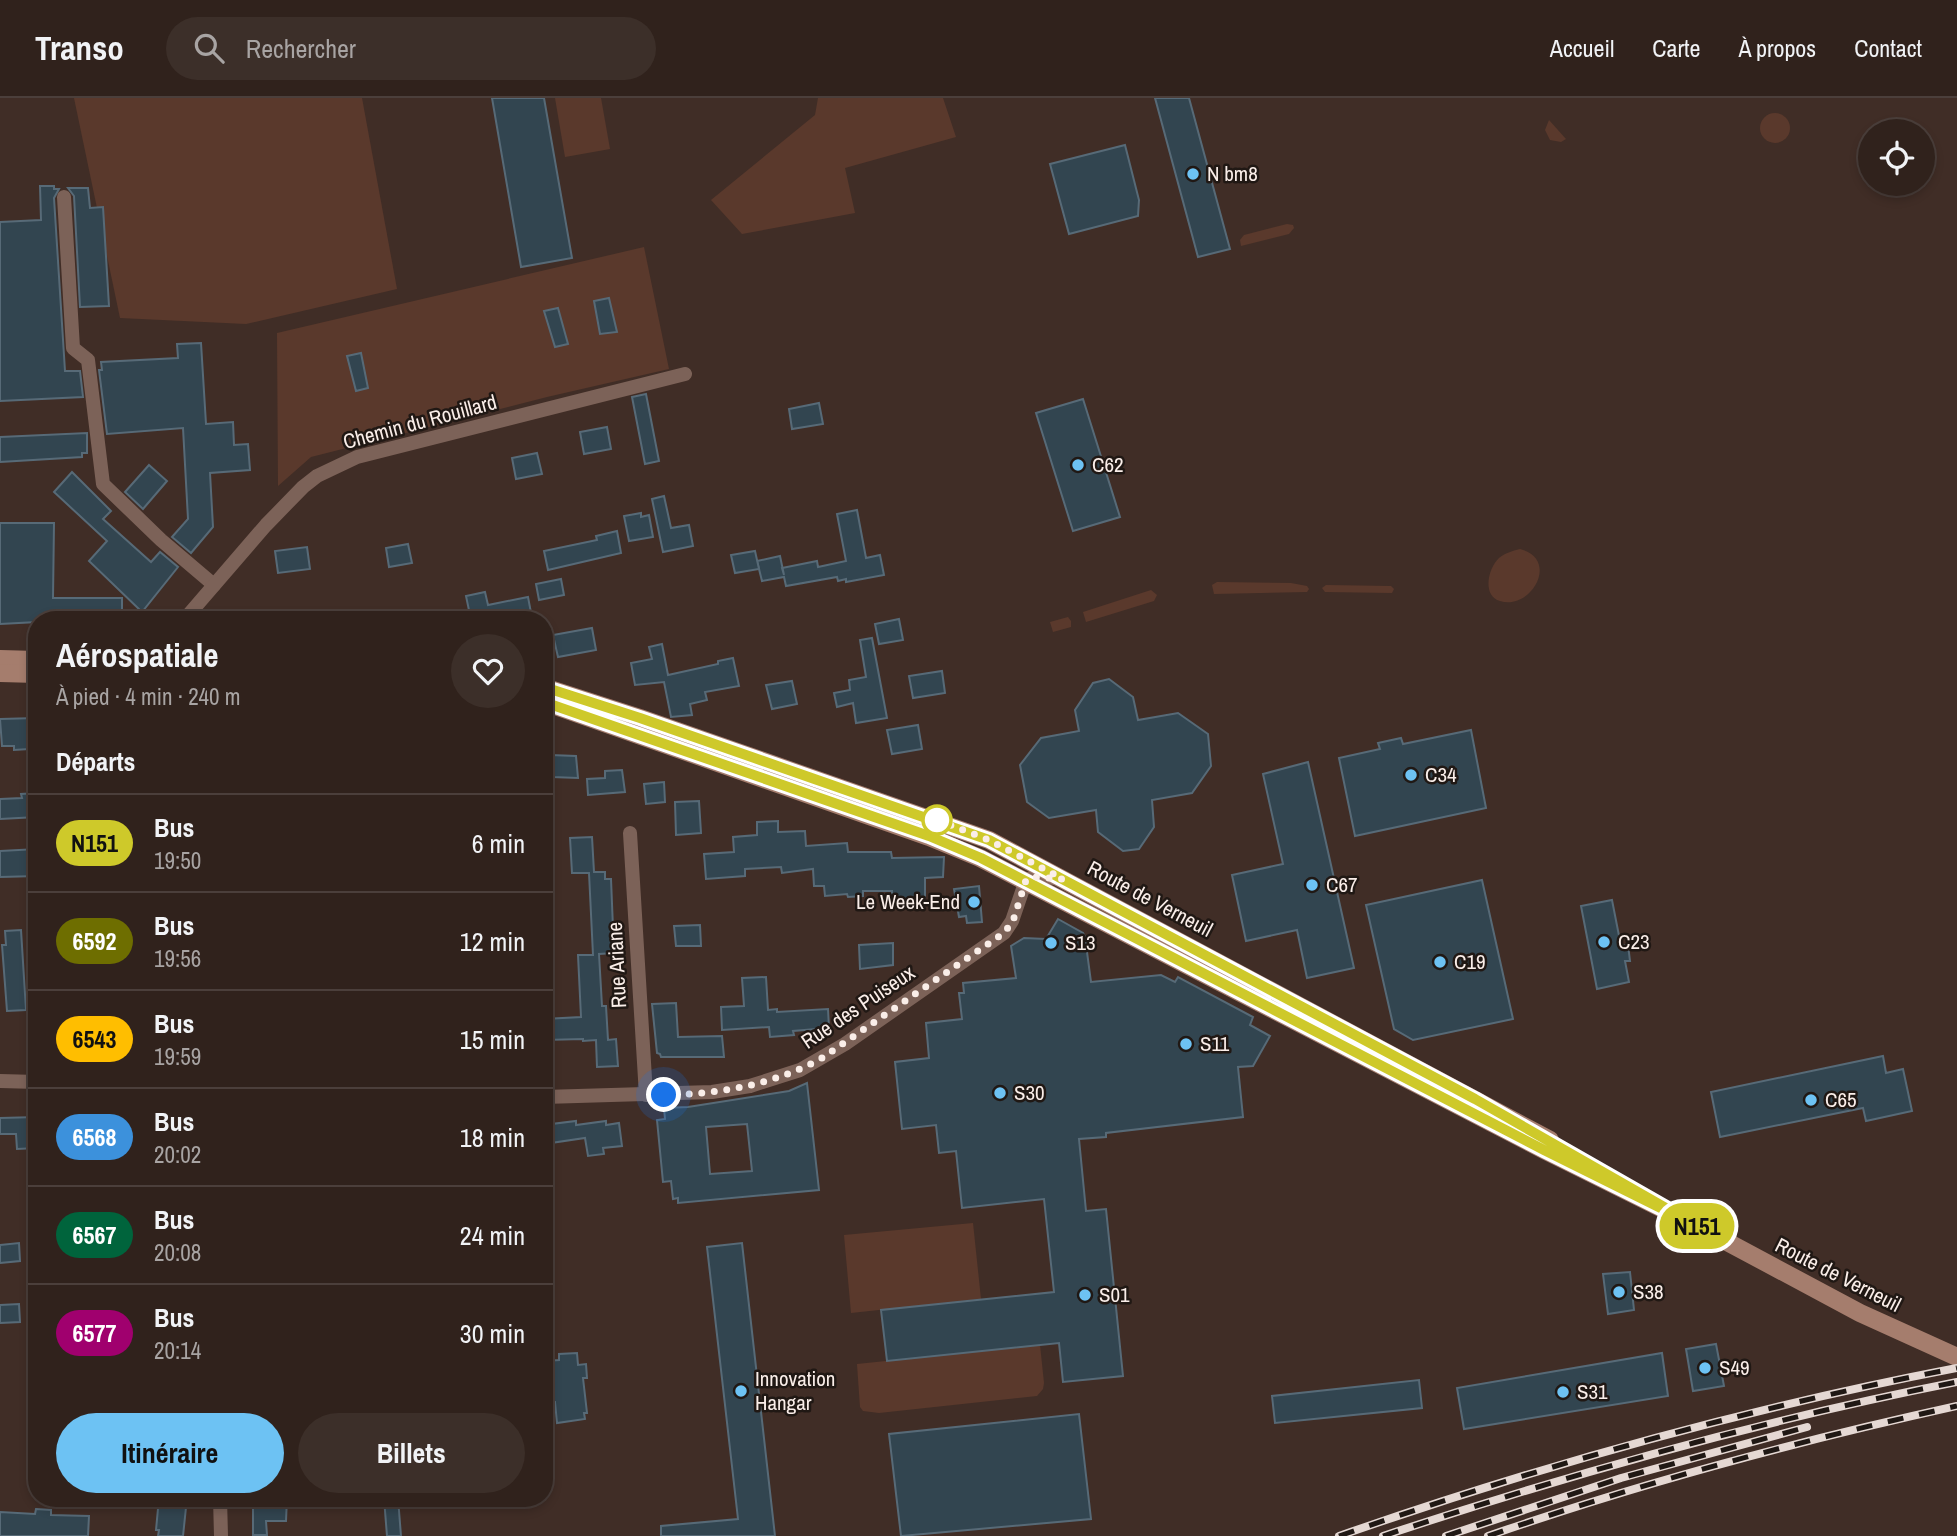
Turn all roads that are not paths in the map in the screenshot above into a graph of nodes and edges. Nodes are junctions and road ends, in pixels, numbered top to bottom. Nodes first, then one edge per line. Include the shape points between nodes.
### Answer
1 (64, 197) dead end
2 (685, 374) dead end
3 (214, 585) junction
4 (192, 611) edge
5 (0, 659) edge
6 (28, 660) edge
7 (0, 673) edge
8 (28, 674) edge
9 (553, 690) edge
10 (553, 705) edge
11 (630, 833) dead end
12 (1063, 879) junction
13 (1026, 880) junction
14 (0, 1081) edge
15 (28, 1082) edge
16 (646, 1095) junction
17 (553, 1097) edge
18 (1701, 1228) junction
19 (1957, 1357) edge
20 (220, 1507) edge
21 (220, 1536) edge

1 - 3 street via 72,348 88,360 103,484
2 - 3 street, Chemin du Rouillard via 357,457 303,487
3 - 4 street, Chemin du Rouillard
5 - 6 main road
7 - 8 main road
9 - 12 main road, Route de Verneuil via 966,830
10 - 13 main road, Route de Verneuil via 929,836
11 - 16 street, Rue Ariane
12 - 13 street
12 - 18 main road, Route de Verneuil via 1486,1105
13 - 16 street, Rue des Puiseux via 1013,921 1004,933 822,1058 750,1086
13 - 18 main road, Route de Verneuil
14 - 15 street
16 - 17 street, Rue des Puiseux
18 - 19 main road, Route de Verneuil via 1860,1313
20 - 21 street

